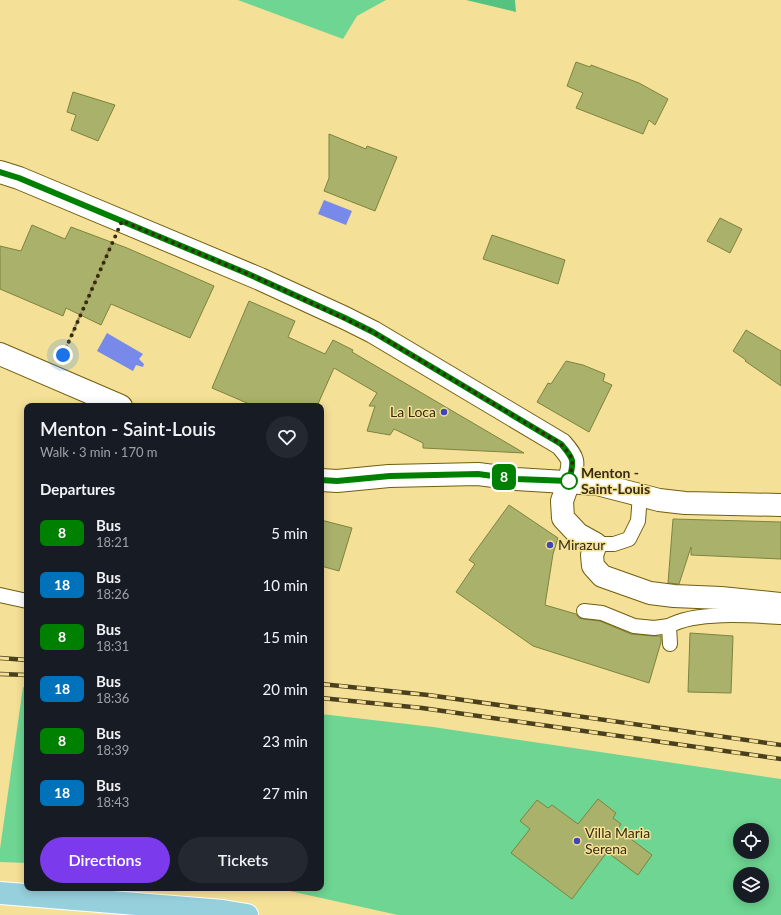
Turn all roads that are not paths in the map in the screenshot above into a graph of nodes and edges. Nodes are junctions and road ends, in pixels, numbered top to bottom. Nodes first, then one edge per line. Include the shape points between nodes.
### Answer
1 (0, 172) edge
2 (0, 354) edge
3 (114, 403) edge
4 (324, 480) edge
5 (569, 481) junction
6 (640, 495) junction
7 (781, 505) edge
8 (596, 544) junction
9 (0, 595) edge
10 (24, 600) edge
11 (781, 604) edge
12 (584, 611) dead end
13 (781, 617) edge
14 (668, 626) junction
15 (670, 644) dead end
16 (0, 893) edge
17 (97, 908) edge
18 (247, 915) edge

1 - 5 street via 260,279 380,336 561,444 571,456 573,466
2 - 3 street
4 - 5 street via 478,474 516,479
5 - 6 street via 597,484
5 - 8 street via 562,501 563,518 578,534
6 - 7 street via 685,503
6 - 8 lane via 638,521 629,539 614,544
8 - 11 street via 592,555 593,566 602,576 650,593
9 - 10 lane
12 - 14 lane via 602,613 634,626
13 - 14 lane via 706,616 677,621
14 - 15 lane
16 - 17 main road
17 - 18 main road via 223,911

